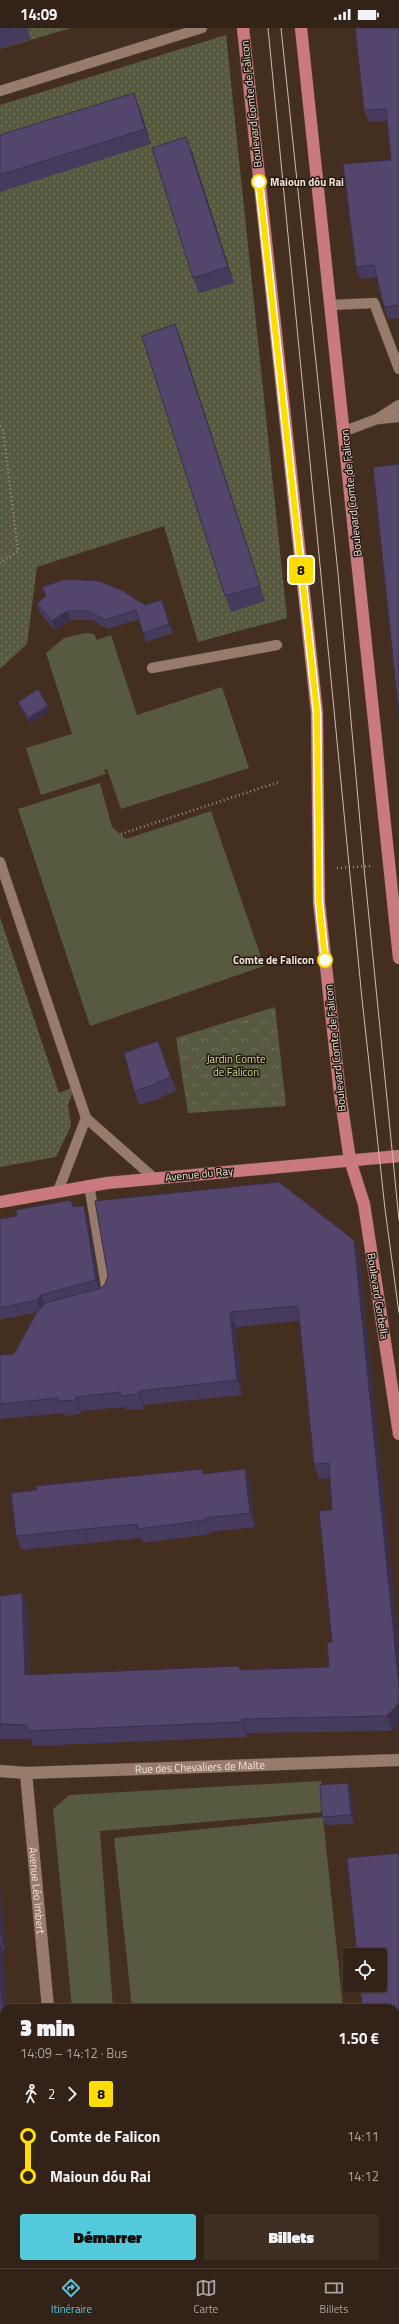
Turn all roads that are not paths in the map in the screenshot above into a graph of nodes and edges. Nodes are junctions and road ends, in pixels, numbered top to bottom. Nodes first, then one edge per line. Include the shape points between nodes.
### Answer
1 (202, 28) edge
2 (243, 28) edge
3 (301, 28) edge
4 (0, 91) edge
5 (332, 306) junction
6 (399, 369) edge
7 (399, 405) edge
8 (399, 417) edge
9 (377, 419) junction
10 (345, 431) junction
11 (277, 645) dead end
12 (152, 668) dead end
13 (0, 862) edge
14 (399, 958) edge
15 (86, 1118) junction
16 (399, 1156) edge
17 (350, 1160) junction
18 (154, 1178) junction
19 (89, 1185) junction
20 (58, 1191) junction
21 (0, 1202) edge
22 (91, 1300) edge
23 (399, 1434) edge
24 (399, 1760) edge
25 (0, 1771) edge
26 (26, 1773) junction
27 (48, 2004) edge

1 - 4 lane
2 - 17 main road, Boulevard Comte de Falicon via 317,713 319,902 343,1121
3 - 5 main road, Boulevard Comte de Falicon
5 - 6 lane via 374,303
5 - 10 main road, Boulevard Comte de Falicon
7 - 9 lane
8 - 9 lane
9 - 10 lane
10 - 14 main road, Boulevard Comte de Falicon
11 - 12 lane
13 - 15 lane
15 - 18 lane
15 - 20 lane
16 - 17 main road, Avenue du Ray
17 - 18 main road, Avenue du Ray
17 - 23 main road, Boulevard Gorbella via 364,1204
18 - 19 main road, Avenue du Ray
19 - 20 main road, Avenue du Ray
19 - 22 lane via 107,1292 105,1296
20 - 21 main road, Avenue du Ray
24 - 26 street, Rue des Chevaliers de Malte
25 - 26 street, Rue des Chevaliers de Malte
26 - 27 street, Avenue Léo Imbert

